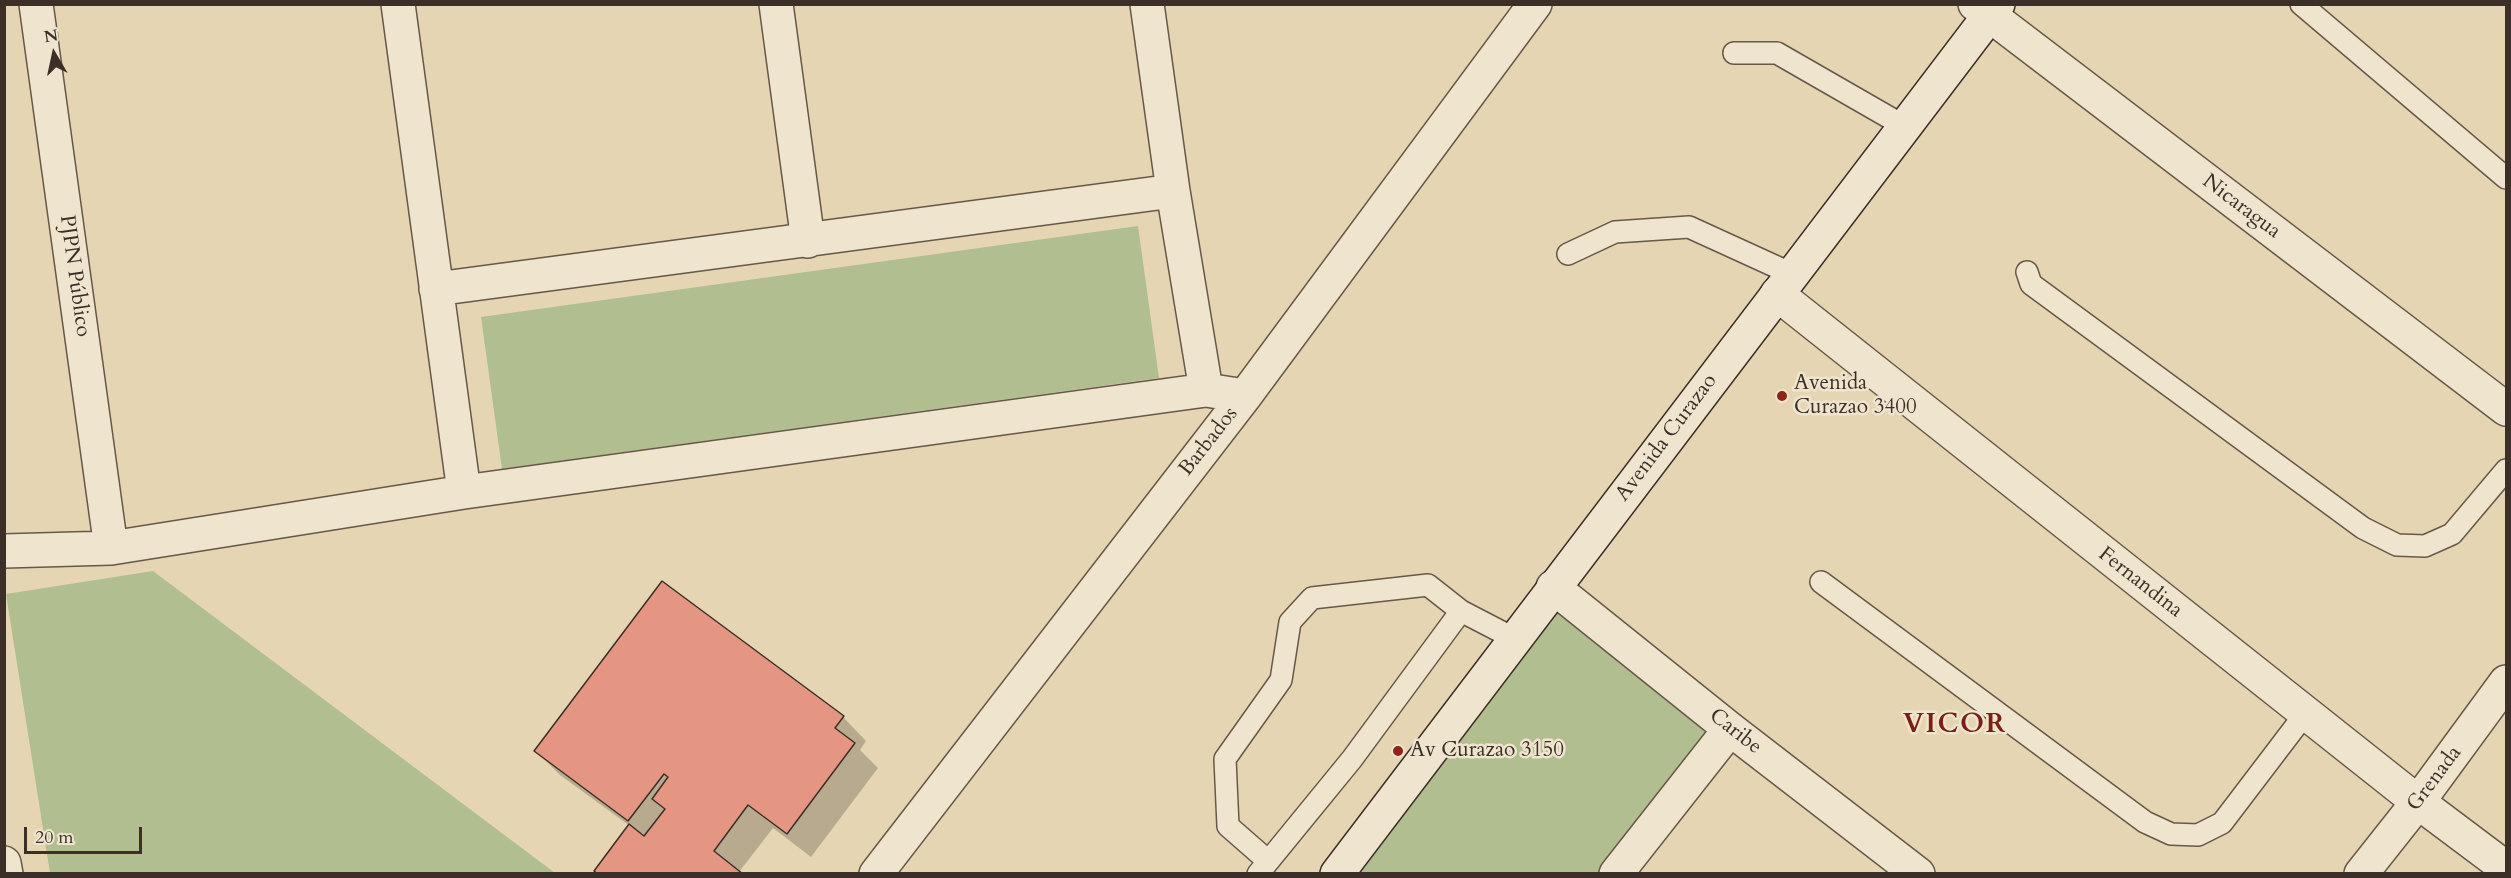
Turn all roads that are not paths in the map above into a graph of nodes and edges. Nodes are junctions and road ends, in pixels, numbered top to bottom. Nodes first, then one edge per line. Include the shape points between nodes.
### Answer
1 (36, 4) edge
2 (398, 4) edge
3 (776, 4) edge
4 (1148, 4) edge
5 (1534, 4) edge
6 (2301, 4) edge
7 (1987, 8) edge
8 (1734, 53) dead end
9 (1904, 126) junction
10 (2506, 177) edge
11 (1173, 191) junction
12 (808, 241) junction
13 (1568, 254) dead end
14 (2027, 272) dead end
15 (1784, 284) junction
16 (436, 289) junction
17 (1206, 390) junction
18 (1245, 396) junction
19 (2506, 410) edge
20 (2506, 470) edge
21 (464, 492) junction
22 (111, 548) junction
23 (4, 551) edge
24 (1821, 582) dead end
25 (1553, 587) junction
26 (1461, 611) junction
27 (1515, 639) junction
28 (2506, 682) edge
29 (2305, 714) junction
30 (1730, 729) junction
31 (2418, 802) junction
32 (4, 863) edge
33 (1263, 867) edge
34 (2506, 868) edge
35 (6, 873) edge
36 (876, 873) edge
37 (1337, 873) edge
38 (1617, 873) edge
39 (1918, 873) edge
40 (2361, 873) edge

1 - 22 street, PJPN Público
2 - 16 street
3 - 12 street
4 - 11 street
5 - 18 street, Barbados
6 - 10 lane
7 - 9 street, Avenida Curazao
7 - 19 street, Nicaragua
8 - 9 lane via 1777,53
9 - 15 street, Avenida Curazao
11 - 12 street
11 - 17 street
12 - 16 street
13 - 15 lane via 1615,232 1689,227
14 - 20 lane via 2031,284 2363,528 2397,545 2425,546 2452,534
15 - 25 street, Avenida Curazao
15 - 29 street, Fernandina
16 - 21 street
17 - 18 street
17 - 21 street
18 - 36 street, Barbados
21 - 22 street
22 - 23 street
24 - 29 lane via 2145,822 2171,834 2198,835 2222,823
25 - 27 street, Avenida Curazao
25 - 30 street, Caribe
26 - 27 lane
26 - 33 lane via 1352,759
26 - 33 lane via 1428,585 1312,598 1290,622 1281,680 1225,759 1228,826
27 - 37 street, Avenida Curazao
28 - 31 street, Grenada
29 - 31 street, Fernandina
30 - 38 street
30 - 39 street, Caribe
31 - 34 street, Fernandina
31 - 40 street, Grenada
32 - 35 street

